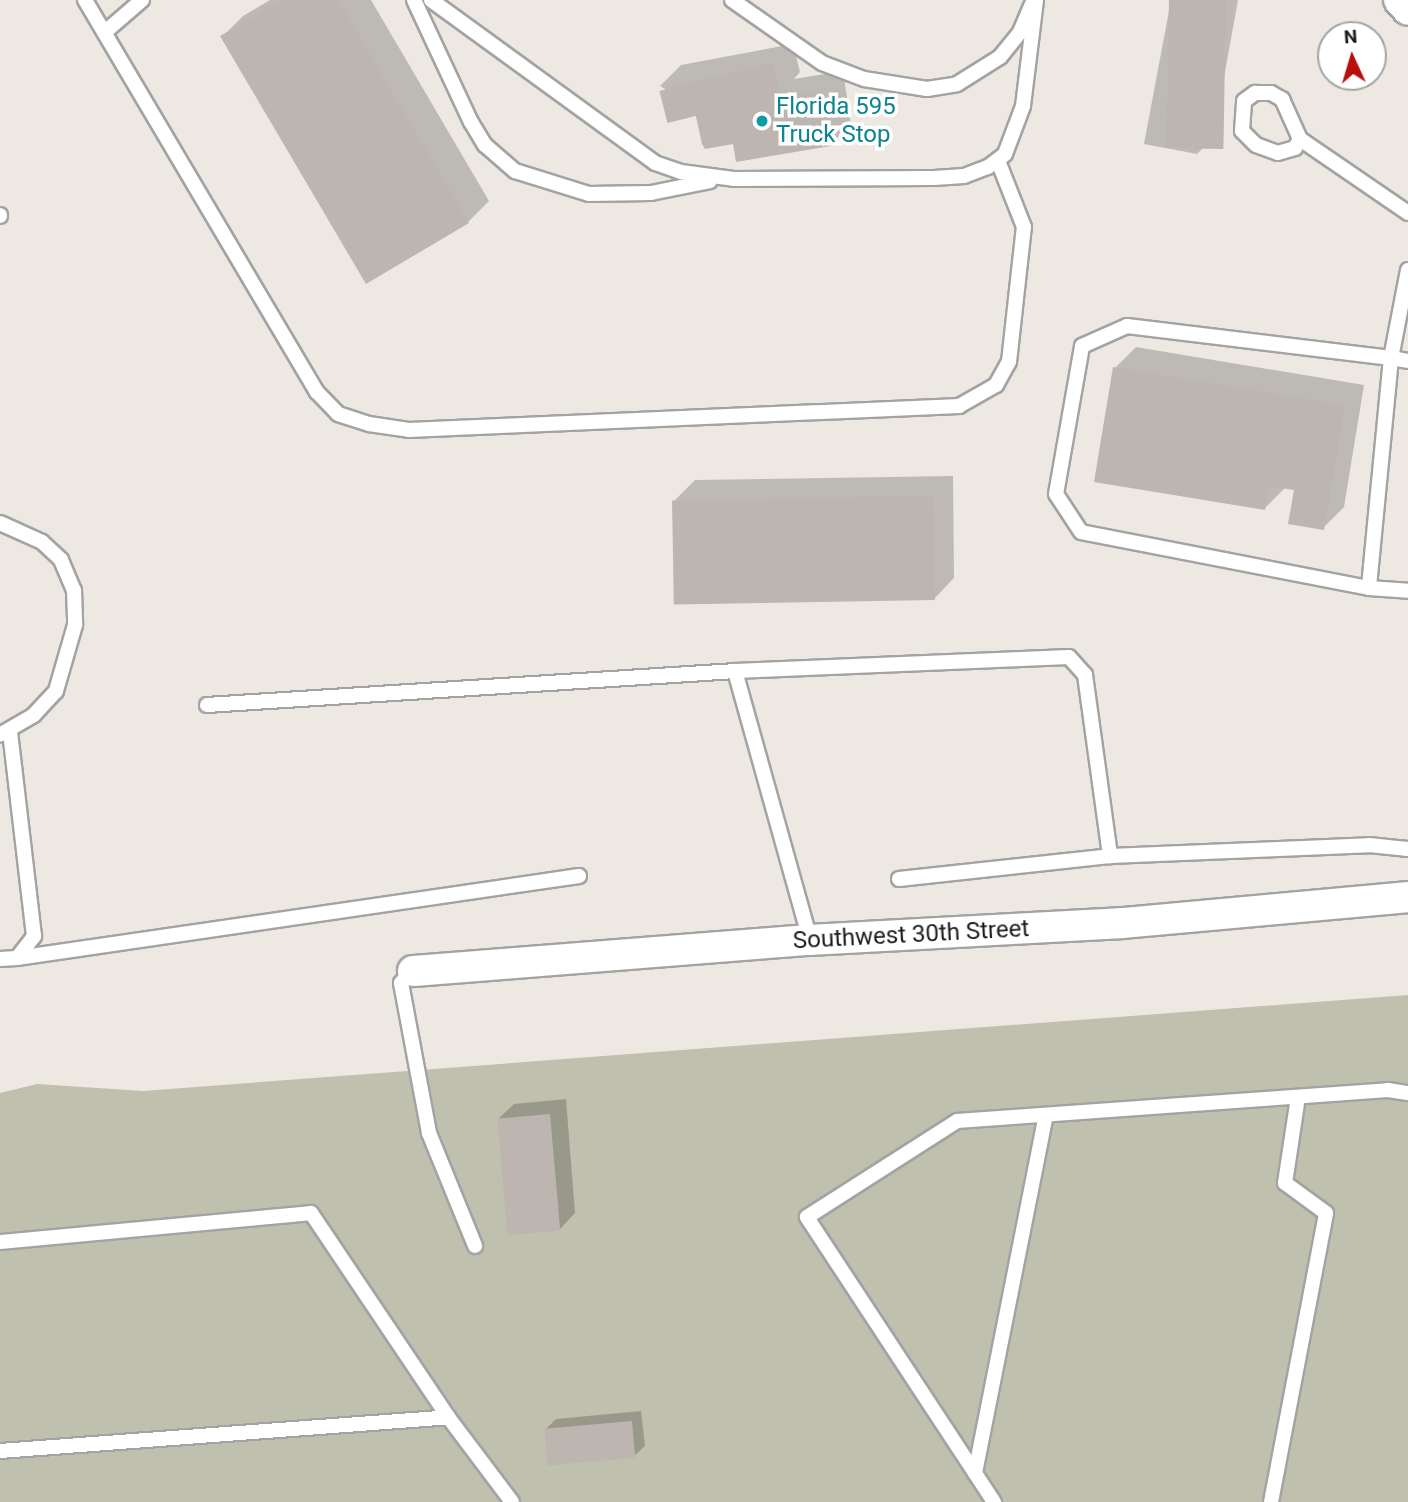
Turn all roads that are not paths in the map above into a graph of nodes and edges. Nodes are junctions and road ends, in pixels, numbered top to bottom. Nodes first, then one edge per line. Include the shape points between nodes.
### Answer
1 (85, 0) edge
2 (142, 0) edge
3 (414, 0) edge
4 (430, 0) edge
5 (732, 0) edge
6 (1035, 0) edge
7 (1399, 0) edge
8 (1408, 10) edge
9 (105, 32) junction
10 (1300, 139) junction
11 (998, 162) junction
12 (725, 178) junction
13 (1408, 213) edge
14 (1408, 270) edge
15 (1391, 358) junction
16 (1408, 361) edge
17 (0, 523) edge
18 (1369, 588) junction
19 (1408, 590) edge
20 (735, 671) junction
21 (207, 705) dead end
22 (5, 733) edge
23 (1408, 849) edge
24 (1110, 856) junction
25 (579, 876) dead end
26 (899, 879) dead end
27 (1408, 897) edge
28 (810, 940) junction
29 (17, 958) junction
30 (0, 959) edge
31 (413, 971) joint
32 (1408, 1093) edge
33 (1298, 1097) junction
34 (1046, 1116) junction
35 (0, 1242) edge
36 (475, 1246) dead end
37 (448, 1417) junction
38 (0, 1451) edge
39 (975, 1472) junction
40 (512, 1502) edge
41 (994, 1502) edge
42 (1271, 1502) edge

1 - 9 lane
2 - 9 lane
3 - 12 lane via 471,122 485,145 515,171 589,194 651,193
4 - 12 lane via 654,163
5 - 6 lane via 822,63 864,79 927,89 957,84 1000,57 1020,32
6 - 11 lane via 1023,106
7 - 8 street
9 - 11 lane via 317,392 338,414 409,430 959,406 996,385 1009,362 1024,227
10 - 10 lane via 1282,99 1255,93 1244,101 1242,131 1256,145 1278,153 1294,148
10 - 13 lane
11 - 12 lane via 964,176 934,178
14 - 15 lane
15 - 16 lane
15 - 18 lane
15 - 18 lane via 1127,326 1082,346 1056,494 1081,532
17 - 22 lane via 43,542 61,560 74,590 75,625 56,691
18 - 19 lane
20 - 21 lane
20 - 24 lane via 1069,657 1086,675
20 - 28 lane
22 - 29 lane via 34,936
23 - 24 lane via 1369,845
24 - 26 lane
25 - 29 lane
27 - 28 street, Southwest 30th Street via 1123,923
28 - 31 street, Southwest 30th Street
29 - 30 lane
31 - 36 lane via 401,983 429,1133
32 - 33 lane via 1388,1090
33 - 34 lane
33 - 42 lane via 1285,1183 1326,1213
34 - 39 lane
34 - 39 lane via 957,1121 807,1217
35 - 37 lane via 311,1213
37 - 38 lane
37 - 40 lane
39 - 41 lane

